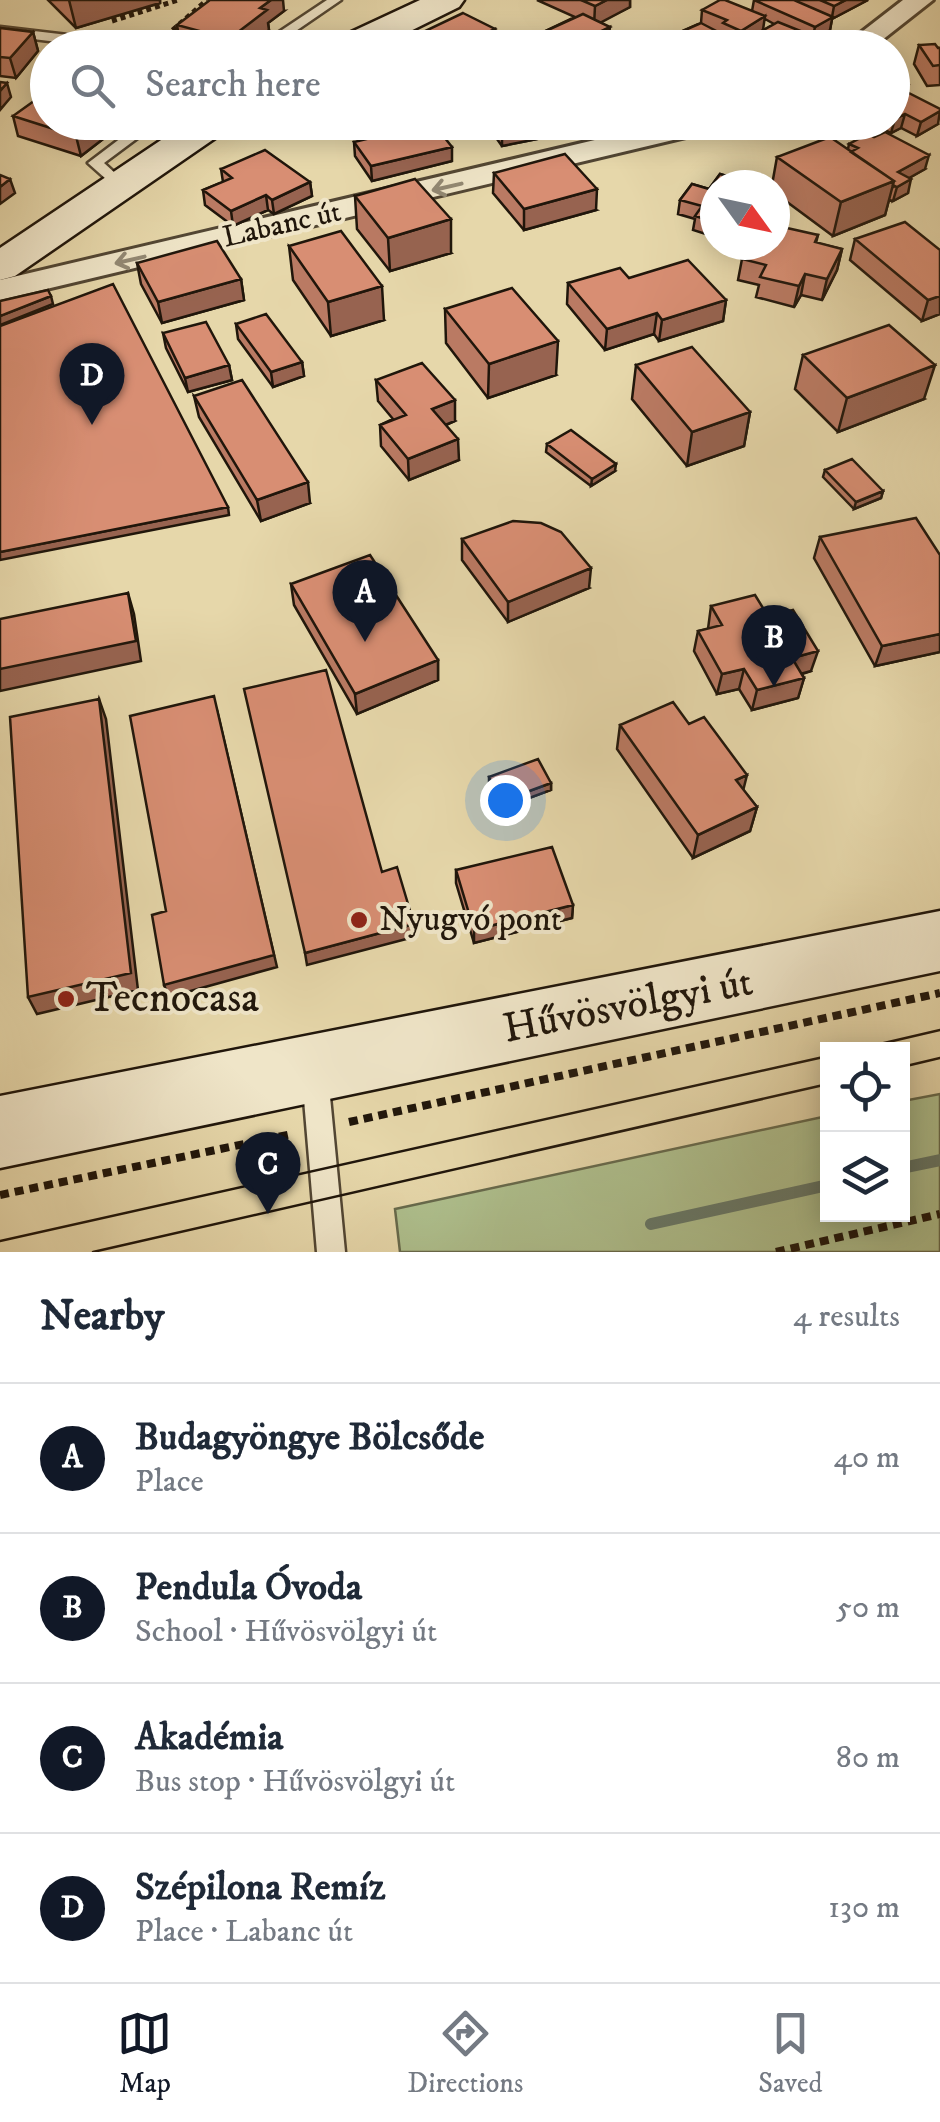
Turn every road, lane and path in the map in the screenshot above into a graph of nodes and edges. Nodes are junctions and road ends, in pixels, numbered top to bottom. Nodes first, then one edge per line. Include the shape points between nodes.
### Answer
1 (178, 0) edge
2 (208, 0) edge
3 (335, 0) edge
4 (447, 0) edge
5 (920, 0) edge
6 (156, 7) dead end
7 (173, 30) edge
8 (289, 30) edge
9 (384, 30) edge
10 (879, 30) edge
11 (0, 32) edge
12 (30, 35) edge
13 (127, 140) edge
14 (187, 140) edge
15 (635, 140) edge
16 (120, 184) junction
17 (51, 232) junction
18 (0, 266) edge
19 (85, 270) junction
20 (0, 290) edge
21 (940, 941) edge
22 (940, 993) edge
23 (317, 1099) junction
24 (0, 1132) edge
25 (0, 1195) edge
26 (940, 1214) edge
27 (332, 1252) edge
28 (776, 1252) edge

1 - 6 path
2 - 7 path
3 - 8 lane
4 - 9 main road
5 - 10 street
11 - 12 lane
13 - 16 lane via 94,163
14 - 16 main road
15 -> 19 street, Labanc út
16 - 17 main road
17 - 18 main road
17 - 19 street
19 - 20 street, Labanc út
21 - 23 main road, Hűvösvölgyi út
22 - 23 path
23 - 24 main road, Hűvösvölgyi út
23 - 25 path
23 - 27 lane
26 - 28 path

